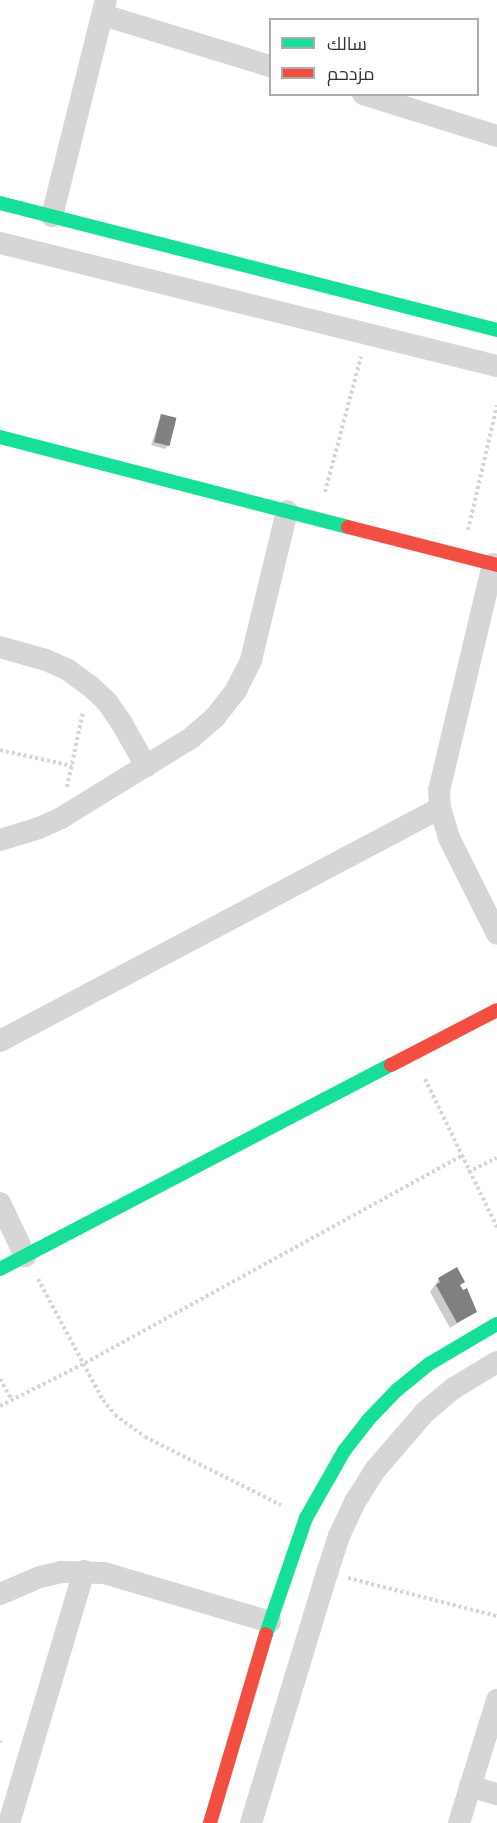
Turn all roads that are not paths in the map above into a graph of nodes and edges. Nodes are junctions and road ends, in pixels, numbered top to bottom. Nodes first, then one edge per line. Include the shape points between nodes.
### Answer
1 (105, 8) edge
2 (269, 66) edge
3 (369, 96) edge
4 (497, 136) edge
5 (0, 203) edge
6 (52, 216) junction
7 (0, 243) edge
8 (497, 330) edge
9 (497, 366) edge
10 (0, 437) edge
11 (288, 511) junction
12 (495, 564) edge
13 (0, 647) edge
14 (146, 766) junction
15 (440, 808) junction
16 (0, 840) edge
17 (497, 934) edge
18 (497, 1010) edge
19 (0, 1041) edge
20 (0, 1203) edge
21 (25, 1256) junction
22 (0, 1269) edge
23 (497, 1324) edge
24 (497, 1362) edge
25 (84, 1571) junction
26 (0, 1594) edge
27 (270, 1622) junction
28 (497, 1700) edge
29 (470, 1786) junction
30 (497, 1794) edge
31 (212, 1815) edge
32 (252, 1820) edge
33 (9, 1823) edge
34 (459, 1823) edge

1 - 2 street
1 - 6 street
3 - 4 street
5 - 6 street
6 - 8 street
7 - 9 street
10 - 11 street
11 - 12 street
11 - 14 street via 261,628 236,690 216,716 191,738
12 - 15 street via 442,773
13 - 14 street via 46,660 89,685 107,702
14 - 16 street via 61,818
15 - 17 street via 449,838
15 - 19 street
18 - 21 street
20 - 21 street
21 - 22 street
23 - 27 street via 429,1364 397,1390 344,1451 306,1518
24 - 32 street via 454,1388 425,1412 375,1470 355,1502 327,1573
25 - 26 street via 40,1577
25 - 27 street via 124,1577
25 - 33 street
27 - 31 street
28 - 29 street
29 - 30 street
29 - 34 street
31 - 32 street

